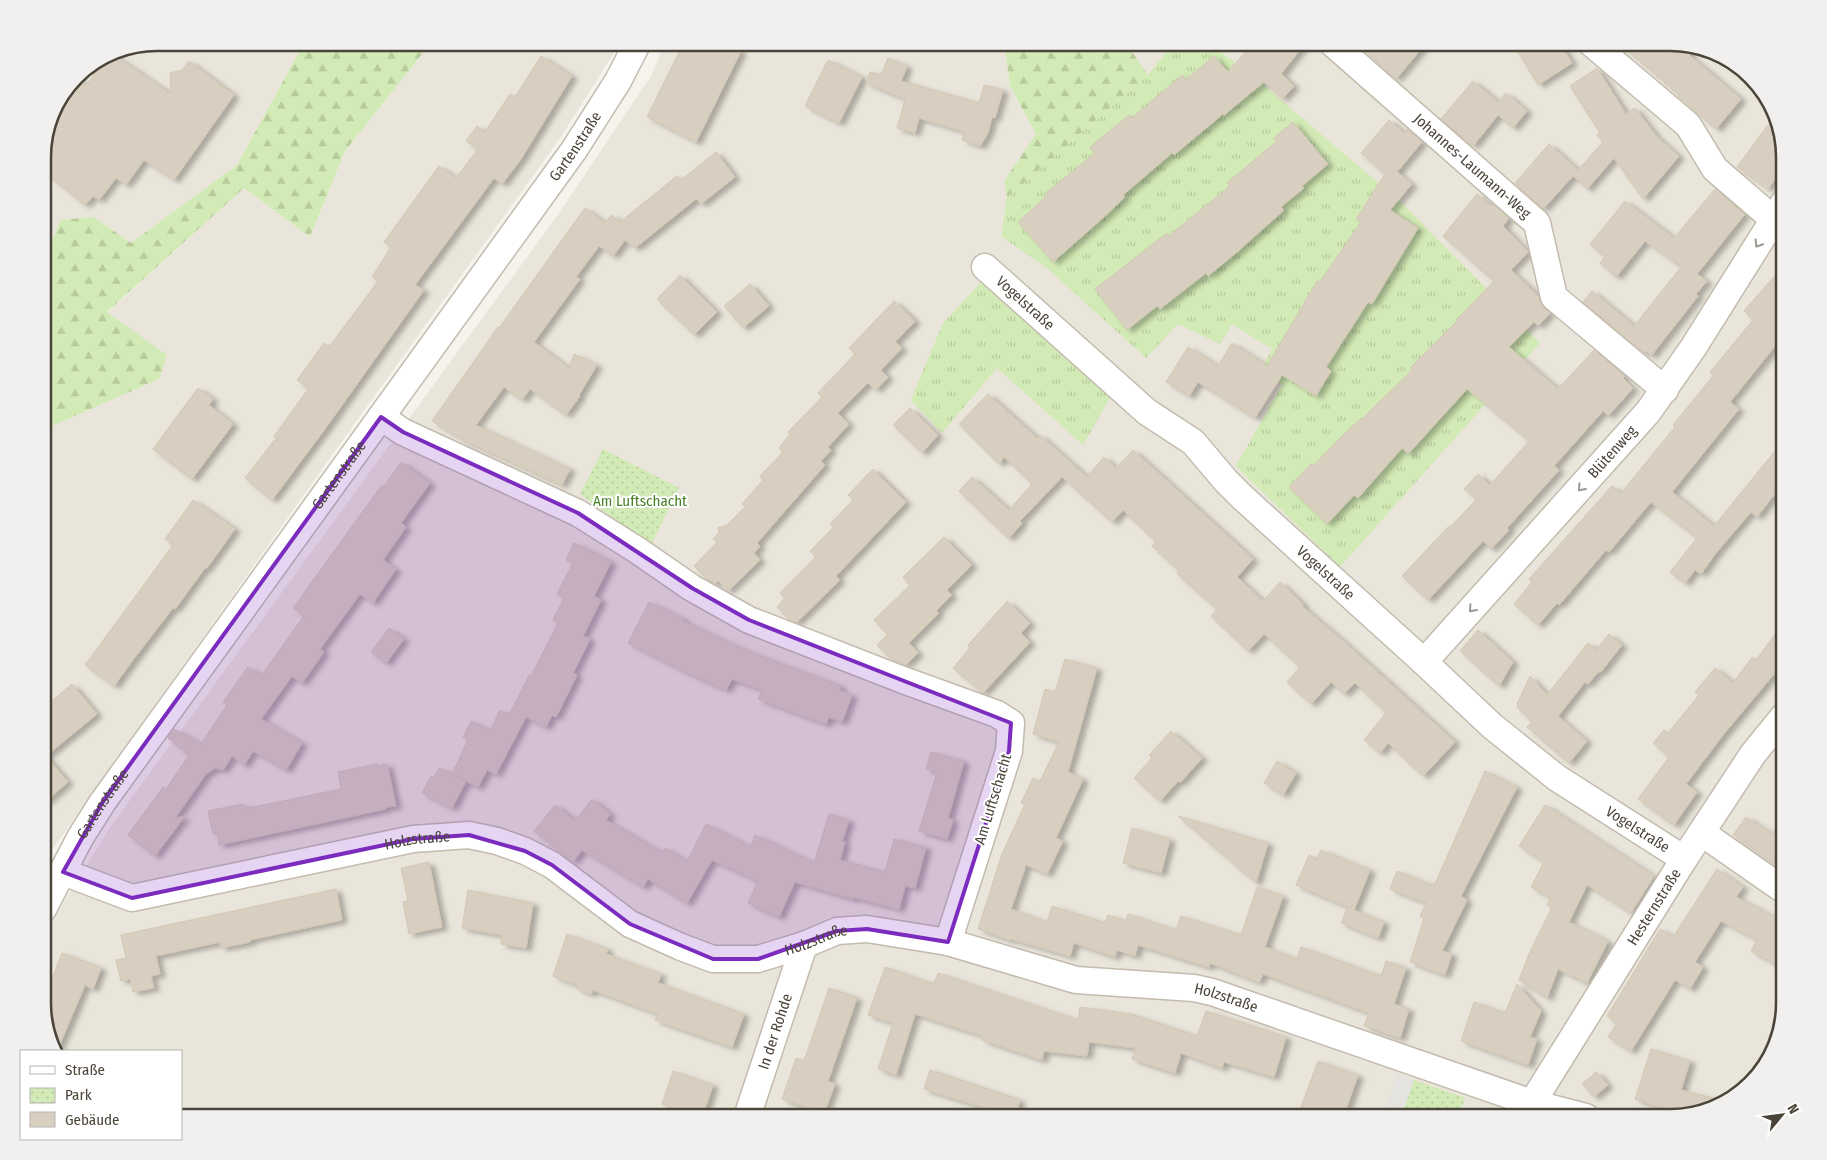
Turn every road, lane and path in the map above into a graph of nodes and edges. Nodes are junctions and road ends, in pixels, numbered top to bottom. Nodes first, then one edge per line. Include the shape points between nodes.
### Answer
1 (633, 51) edge
2 (1341, 51) edge
3 (1601, 51) edge
4 (1776, 209) edge
5 (1776, 216) edge
6 (985, 267) dead end
7 (1665, 390) junction
8 (381, 417) junction
9 (1424, 662) junction
10 (1776, 726) edge
11 (1702, 833) junction
12 (1684, 859) junction
13 (62, 872) junction
14 (1776, 884) edge
15 (51, 893) edge
16 (948, 942) junction
17 (804, 945) junction
18 (1532, 1103) junction
19 (750, 1109) edge
20 (1554, 1109) edge

1 - 8 street, Gartenstraße via 574,150
2 - 7 street, Johannes-Laumann-Weg via 1537,223 1554,297
3 - 4 street, Blütenweg via 1688,125 1715,170
5 -> 7 street, Blütenweg
6 - 9 street, Vogelstraße via 1147,412 1193,442 1226,481
7 -> 9 street, Blütenweg
8 - 13 street, Gartenstraße via 102,803
8 - 16 street, Am Luftschacht via 403,432 578,513 692,588 749,620 997,714 1010,723 1009,751
9 - 12 street, Vogelstraße via 1492,726 1558,778
10 - 11 street, Hesternstraße via 1753,754
11 - 12 street, Hesternstraße
11 - 14 street
12 - 18 street, Hesternstraße
13 - 15 street, Gartenstraße
13 - 17 street, Holzstraße via 132,898 413,839 469,835 525,851 552,865 630,924 713,958 758,959
16 - 17 street, Holzstraße via 867,929 837,931
16 - 18 street, Holzstraße via 1076,980 1212,992
17 - 19 street, In der Rohde
18 - 20 street, Holzstraße

